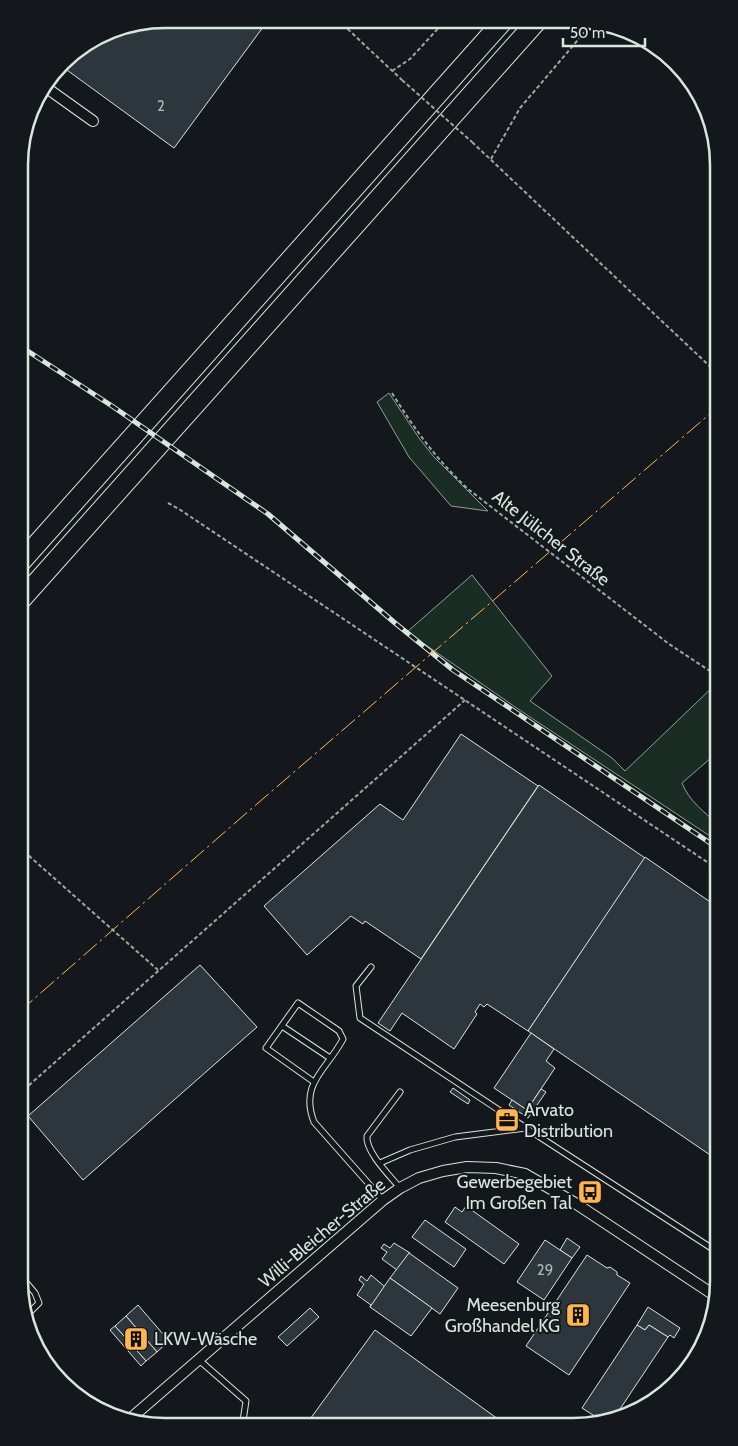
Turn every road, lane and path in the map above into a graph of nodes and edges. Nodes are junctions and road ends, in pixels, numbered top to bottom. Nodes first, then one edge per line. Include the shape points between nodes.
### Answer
1 (346, 28) edge
2 (438, 28) edge
3 (497, 28) edge
4 (531, 28) edge
5 (588, 29) edge
6 (392, 72) junction
7 (50, 90) edge
8 (92, 121) dead end
9 (491, 159) junction
10 (710, 366) edge
11 (392, 393) dead end
12 (168, 504) dead end
13 (28, 554) edge
14 (28, 593) edge
15 (710, 671) edge
16 (465, 700) junction
17 (28, 855) edge
18 (710, 864) edge
19 (371, 967) dead end
20 (158, 971) junction
21 (282, 1026) junction
22 (330, 1058) junction
23 (314, 1082) junction
24 (28, 1086) edge
25 (400, 1092) dead end
26 (526, 1128) junction
27 (380, 1163) junction
28 (400, 1188) junction
29 (383, 1200) junction
30 (710, 1247) edge
31 (28, 1285) edge
32 (710, 1292) edge
33 (31, 1311) edge
34 (199, 1360) junction
35 (135, 1415) edge
36 (243, 1418) edge

1 - 6 path
2 - 6 path via 410,59
3 - 13 highway
4 - 14 highway
5 - 9 path via 520,108
6 - 9 path, bridge
7 - 8 street
9 - 10 path
11 - 15 path, Alte Jülicher Straße via 427,446 468,489 669,644
12 - 16 path
16 - 18 path
16 - 20 path
17 - 20 path
19 - 26 lane via 356,986 360,1018
20 - 24 path
21 - 22 lane
21 - 22 lane via 298,1003 342,1035
21 - 23 lane via 266,1048
22 - 23 lane
23 - 29 lane via 309,1100 314,1122
25 - 27 lane via 367,1136 368,1145
26 - 27 lane via 455,1137
26 - 30 lane
27 - 28 lane
28 - 29 street, Willi-Bleicher-Straße
28 - 32 street, Willi-Bleicher-Straße via 419,1178 467,1167 525,1174 575,1203
29 - 34 street, Willi-Bleicher-Straße
31 - 33 lane via 39,1303
34 - 35 street, Willi-Bleicher-Straße
34 - 36 lane via 246,1401

